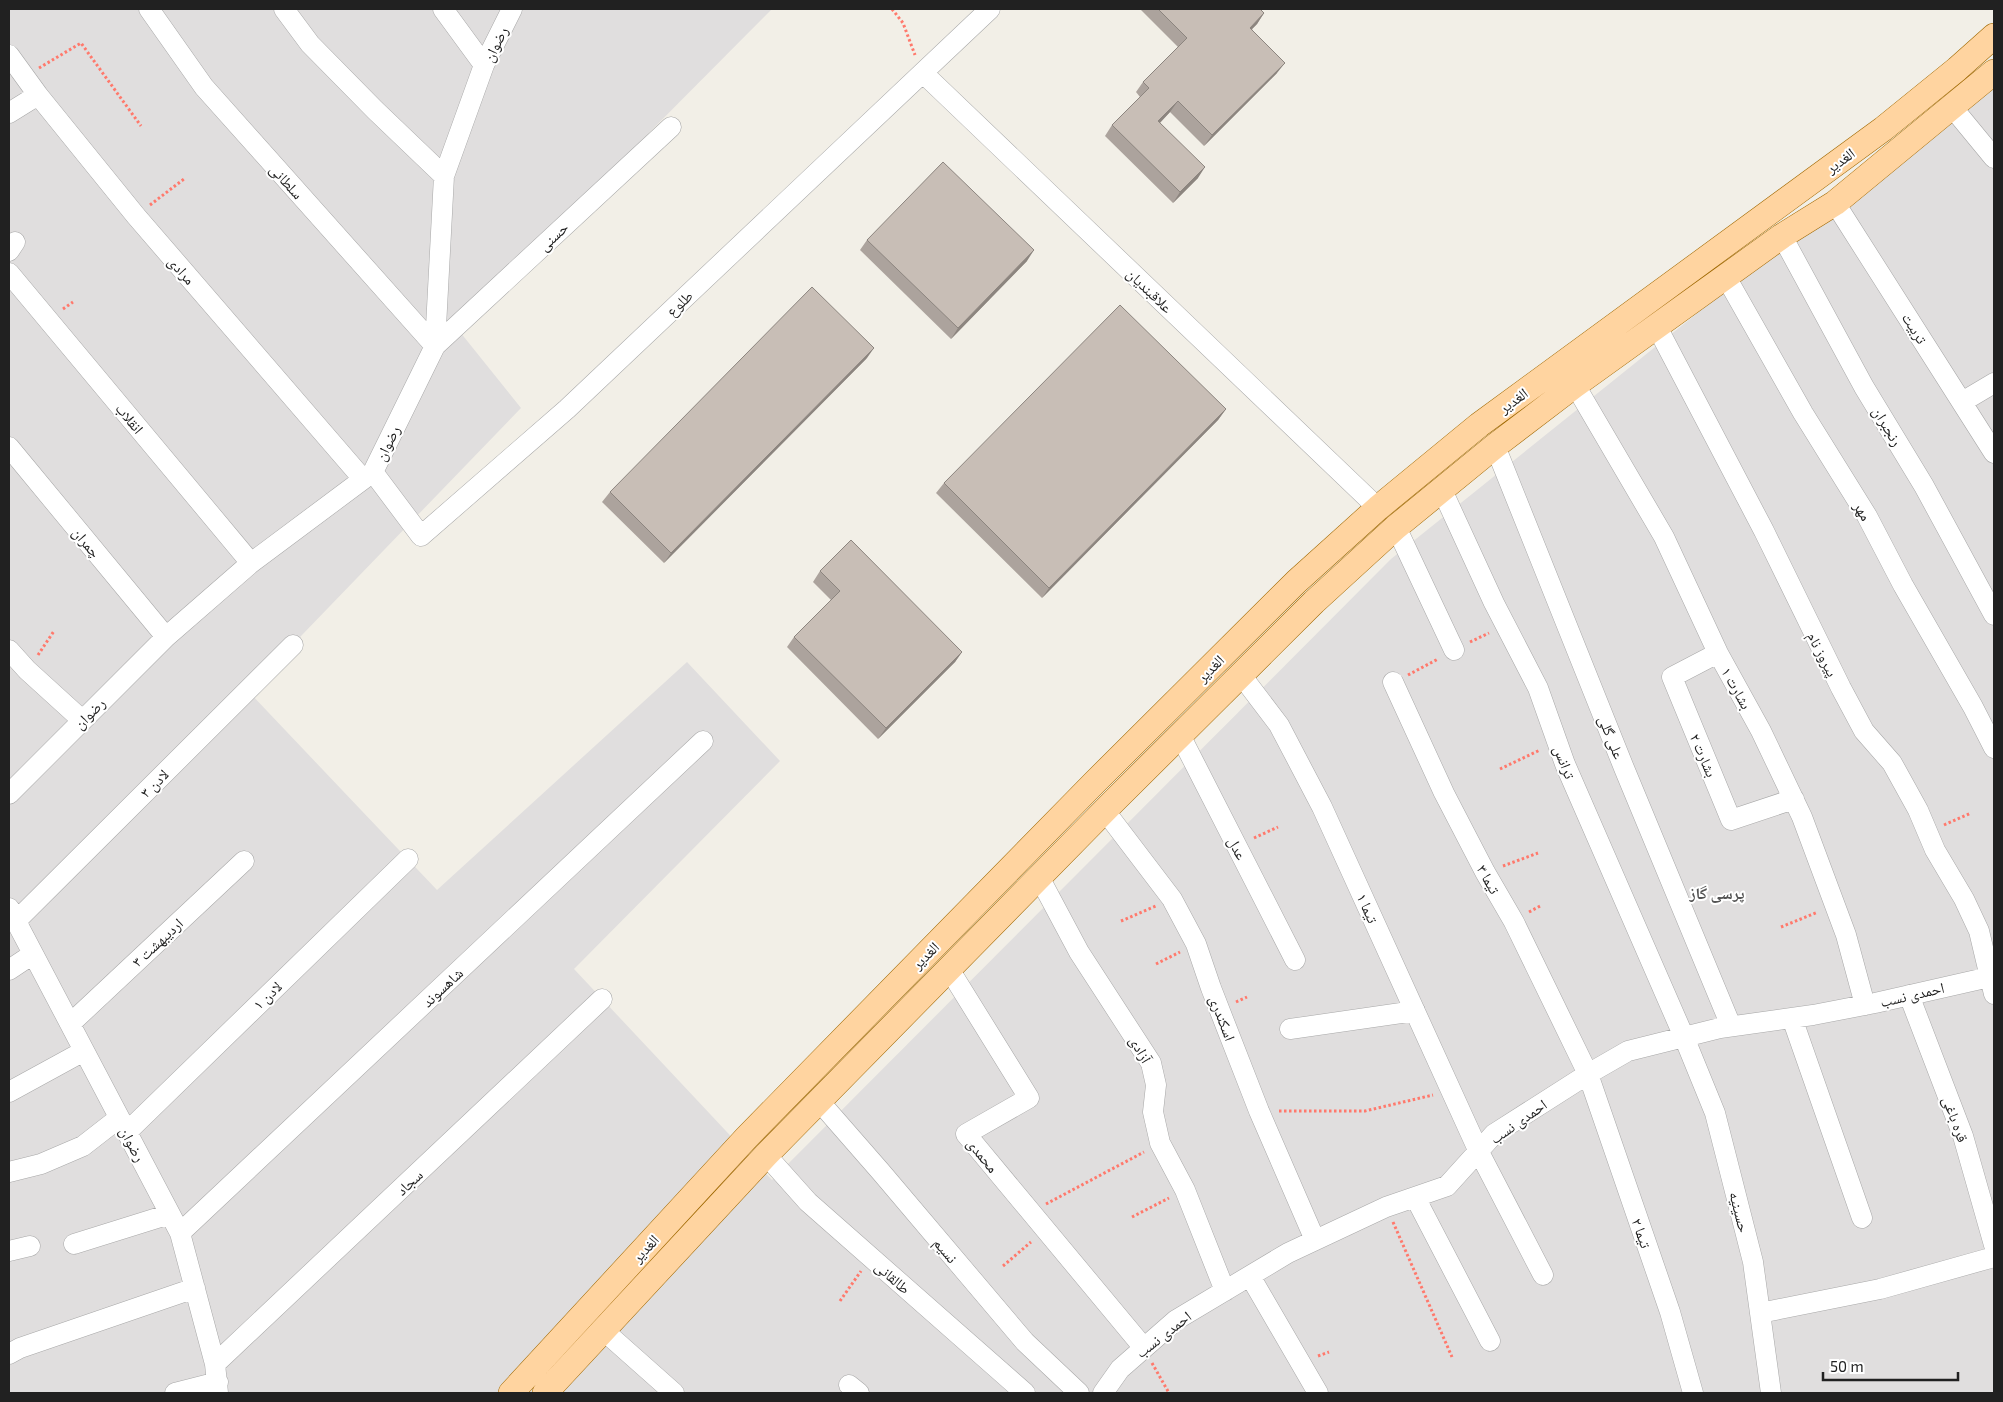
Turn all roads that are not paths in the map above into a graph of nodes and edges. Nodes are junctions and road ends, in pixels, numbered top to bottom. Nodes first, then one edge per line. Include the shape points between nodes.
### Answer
1 (149, 9) edge
2 (284, 9) edge
3 (443, 9) edge
4 (512, 9) edge
5 (990, 9) edge
6 (1994, 36) edge
7 (9, 55) edge
8 (484, 65) junction
9 (1994, 72) edge
10 (923, 73) junction
11 (38, 95) junction
12 (1952, 107) junction
13 (9, 114) edge
14 (671, 127) dead end
15 (1994, 158) edge
16 (444, 176) junction
17 (1835, 203) junction
18 (1782, 236) junction
19 (9, 273) edge
20 (1726, 277) junction
21 (1658, 328) junction
22 (435, 346) junction
23 (1994, 383) edge
24 (1575, 385) junction
25 (1962, 402) junction
26 (1495, 446) junction
27 (9, 447) edge
28 (1994, 453) edge
29 (368, 475) junction
30 (1442, 490) junction
31 (1378, 508) junction
32 (1396, 527) junction
33 (251, 563) junction
34 (1994, 615) edge
35 (166, 637) junction
36 (292, 645) dead end
37 (9, 650) edge
38 (1454, 650) dead end
39 (1718, 653) junction
40 (1241, 674) junction
41 (1393, 682) dead end
42 (82, 720) junction
43 (1180, 735) junction
44 (703, 741) dead end
45 (1994, 748) edge
46 (9, 794) edge
47 (1794, 799) junction
48 (1105, 811) junction
49 (408, 859) dead end
50 (244, 861) dead end
51 (1039, 877) junction
52 (12, 915) edge
53 (33, 954) junction
54 (1295, 960) dead end
55 (949, 969) junction
56 (9, 970) edge
57 (1993, 982) edge
58 (1909, 995) junction
59 (602, 999) dead end
60 (1865, 1005) junction
61 (1415, 1011) junction
62 (1792, 1018) junction
63 (70, 1024) junction
64 (1731, 1026) junction
65 (1290, 1029) dead end
66 (1684, 1036) junction
67 (84, 1050) junction
68 (1588, 1074) junction
69 (9, 1092) edge
70 (819, 1101) junction
71 (123, 1125) junction
72 (1479, 1152) junction
73 (766, 1155) junction
74 (9, 1172) edge
75 (1415, 1197) junction
76 (170, 1214) junction
77 (1862, 1218) dead end
78 (180, 1233) junction
79 (1315, 1240) junction
80 (74, 1244) dead end
81 (1994, 1245) edge
82 (30, 1246) dead end
83 (9, 1251) edge
84 (1994, 1257) edge
85 (1250, 1276) junction
86 (1542, 1276) dead end
87 (195, 1288) junction
88 (1225, 1291) junction
89 (1760, 1313) junction
90 (603, 1330) junction
91 (1490, 1341) dead end
92 (1144, 1348) junction
93 (9, 1354) edge
94 (217, 1380) edge
95 (175, 1393) edge
96 (511, 1393) edge
97 (545, 1393) edge
98 (674, 1393) edge
99 (1025, 1393) edge
100 (1079, 1393) edge
101 (1103, 1393) edge
102 (1318, 1393) edge
103 (1693, 1393) edge
104 (1771, 1393) edge

1 - 22 street, سلطانی via 204,87
2 - 16 street via 310,44
3 - 8 street
4 - 8 street, رضوان
5 - 10 street, طلوع
6 - 31 main road, الغدیر via 1883,129 1479,425
7 - 11 street, مرادی
8 - 16 street, رضوان
9 - 12 main road, الغدیر
10 - 29 street, طلوع via 567,409 421,536
10 - 31 street, علاقبندیان
11 - 13 street
11 - 29 street, مرادی via 136,216
12 - 15 street
12 - 17 main road, الغدیر
14 - 22 street, حسنی
16 - 22 street, رضوان
17 - 18 main road, الغدیر
17 - 25 street, تربیت
18 - 20 main road, الغدیر
18 - 34 street, رنجبران
19 - 33 street, انقلاب
20 - 21 main road, الغدیر
20 - 45 street, مهر via 1803,413 1867,516
21 - 24 main road, الغدیر
21 - 57 street, پیروز نام via 1864,731 1892,763 1935,850 1964,899 1979,932
22 - 29 street, رضوان
23 - 25 street
24 - 26 main road, الغدیر
24 - 39 street, بشارت ۱ via 1664,537
25 - 28 street, تربیت
26 - 30 main road, الغدیر
26 - 64 street, علی گلی
27 - 35 street, چمران
29 - 33 street, رضوان
30 - 32 main road, الغدیر
30 - 66 street, ترانس via 1494,603 1538,688 1557,742
31 - 32 main road
31 - 96 main road, الغدیر via 1296,582 768,1115
32 - 38 street
32 - 40 main road, الغدیر
33 - 35 street, رضوان
35 - 42 street, رضوان
36 - 52 street, لادن ۳
37 - 42 street
39 - 47 street, بشارت ۱
39 - 47 street, بشارت ۲ via 1672,677 1732,820
40 - 43 main road, الغدیر
40 - 61 street, تیما ۱ via 1279,725 1322,807
41 - 68 street, تیما ۳ via 1444,793 1514,922
42 - 46 street, رضوان
43 - 48 main road, الغدیر
43 - 54 street, عدل
44 - 78 street, شاهسوند
47 - 60 street, بشارت ۱ via 1846,935
48 - 51 main road, الغدیر
48 - 79 street, اسکندری via 1172,899 1196,944 1259,1111
49 - 71 street, لادن ۱
50 - 63 street, اردیبهشت ۳
51 - 55 main road, الغدیر
51 - 88 street, آزادی via 1079,952 1151,1063 1156,1085 1153,1112 1160,1143 1185,1190
52 - 53 street, رضوان
53 - 56 street
53 - 63 street, رضوان
55 - 70 main road, الغدیر
55 - 92 street, محمدی via 1029,1098 966,1134
57 - 58 street, احمدی نسب
58 - 60 street, احمدی نسب
58 - 81 street, قره باغی via 1963,1136
59 - 94 street, سجاد
60 - 62 street, احمدی نسب
61 - 65 street
61 - 72 street, تیما ۱
62 - 64 street, احمدی نسب
62 - 77 street
63 - 67 street, رضوان
64 - 66 street, احمدی نسب
66 - 68 street, احمدی نسب via 1628,1051
66 - 89 street, حسینیه via 1715,1113 1753,1262
67 - 69 street
67 - 71 street, رضوان
68 - 72 street, احمدی نسب via 1494,1134
68 - 103 street, تیما ۲ via 1670,1312
70 - 73 main road, الغدیر
70 - 100 street, نسیم via 1025,1342
71 - 74 street, لادن ۱ via 41,1164
71 - 76 street, رضوان
72 - 75 street, احمدی نسب via 1447,1186
72 - 86 street, تیما ۱
73 - 90 main road, الغدیر
73 - 99 street, طالقانی via 808,1202
75 - 79 street, احمدی نسب
75 - 91 street
76 - 78 street, رضوان
76 - 80 street
78 - 87 street, رضوان
79 - 85 street, احمدی نسب
82 - 83 street
84 - 89 street via 1880,1289
85 - 88 street, احمدی نسب
85 - 102 street
87 - 93 street
87 - 94 street, رضوان
88 - 92 street, احمدی نسب via 1176,1320
89 - 104 street, حسینیه
90 - 97 main road, الغدیر
90 - 98 street
92 - 101 street, احمدی نسب via 1120,1369
94 - 95 street

